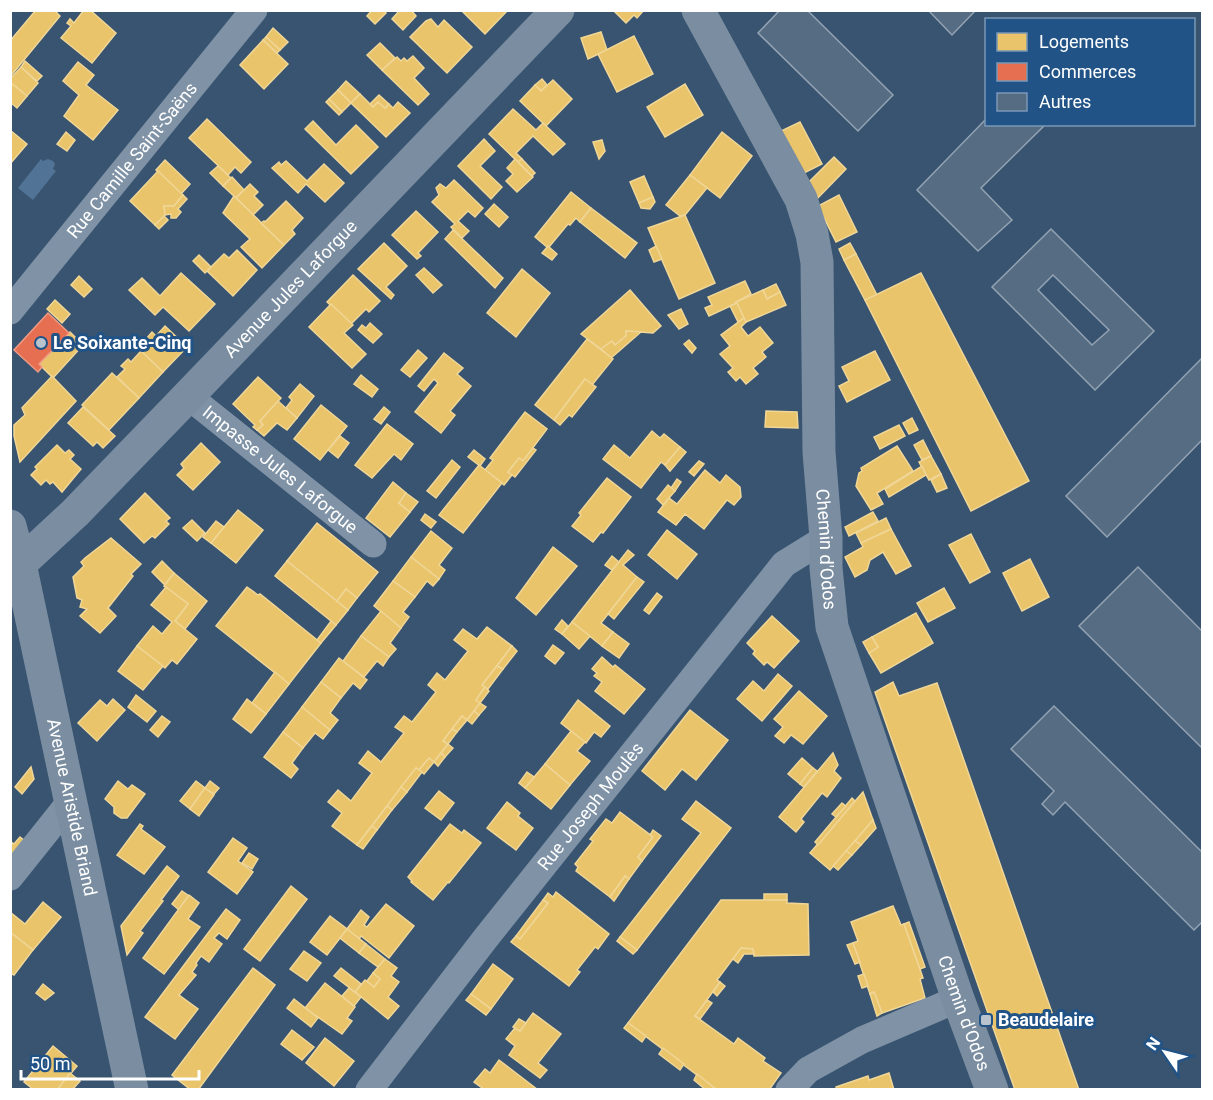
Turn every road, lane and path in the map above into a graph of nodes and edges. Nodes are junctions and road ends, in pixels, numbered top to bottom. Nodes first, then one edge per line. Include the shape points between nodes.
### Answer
1 (254, 10) edge
2 (558, 10) edge
3 (698, 10) edge
4 (10, 311) edge
5 (188, 396) junction
6 (10, 526) edge
7 (826, 538) junction
8 (373, 544) dead end
9 (15, 569) edge
10 (70, 802) junction
11 (10, 877) edge
12 (958, 999) junction
13 (132, 1089) edge
14 (369, 1089) edge
15 (789, 1089) edge
16 (992, 1089) edge

1 - 4 street, Rue Camille Saint-Saëns
2 - 5 street, Avenue Jules Laforgue
3 - 7 street, Chemin d'Odos via 801,199 812,234 817,262 819,452
5 - 8 street, Impasse Jules Laforgue
5 - 9 street, Avenue Jules Laforgue
6 - 9 street, Avenue Aristide Briand
7 - 12 street, Chemin d'Odos via 832,627
7 - 14 street, Rue Joseph Moulès via 784,564
9 - 10 street, Avenue Aristide Briand
10 - 11 street
10 - 13 street, Avenue Aristide Briand
12 - 15 street via 854,1045 808,1070
12 - 16 street, Chemin d'Odos

